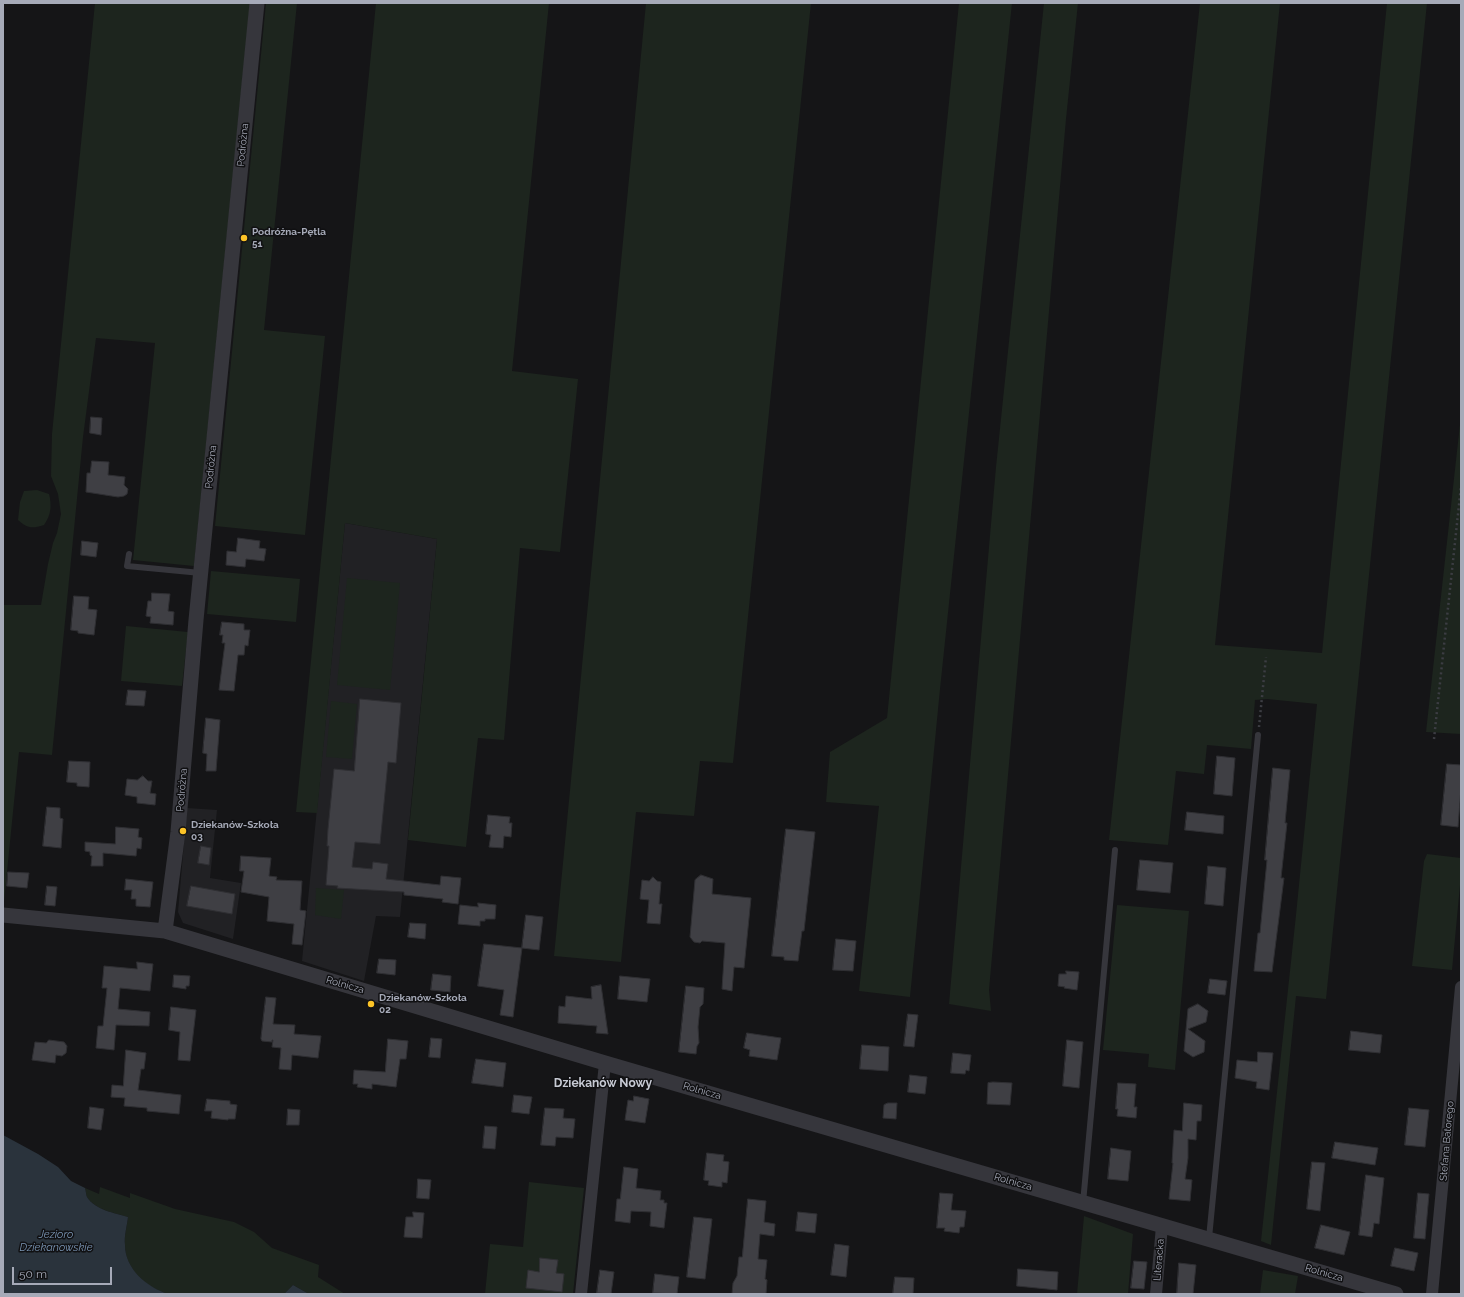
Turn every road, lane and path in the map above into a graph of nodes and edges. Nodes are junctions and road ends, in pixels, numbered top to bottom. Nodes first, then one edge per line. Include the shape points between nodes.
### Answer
1 (256, 3) edge
2 (1461, 486) edge
3 (129, 554) dead end
4 (201, 573) junction
5 (1266, 657) dead end
6 (1258, 735) joint
7 (1434, 739) dead end
8 (1115, 850) dead end
9 (3, 915) edge
10 (165, 931) junction
11 (1461, 987) edge
12 (605, 1063) junction
13 (1083, 1203) junction
14 (1162, 1226) junction
15 (1209, 1240) junction
16 (581, 1294) edge
17 (1156, 1294) edge
18 (1396, 1294) edge
19 (1432, 1294) edge

1 - 4 street, Podróżna
2 - 7 path
3 - 4 lane via 128,566
4 - 10 street, Podróżna via 178,832
5 - 6 path
6 - 15 lane
8 - 13 lane
9 - 10 street, Rolnicza
10 - 12 street, Rolnicza
11 - 19 street, Stefana Batorego
12 - 13 street, Rolnicza
12 - 16 street
13 - 14 street, Rolnicza
14 - 15 street, Rolnicza
14 - 17 street, Literacka
15 - 18 street, Rolnicza

